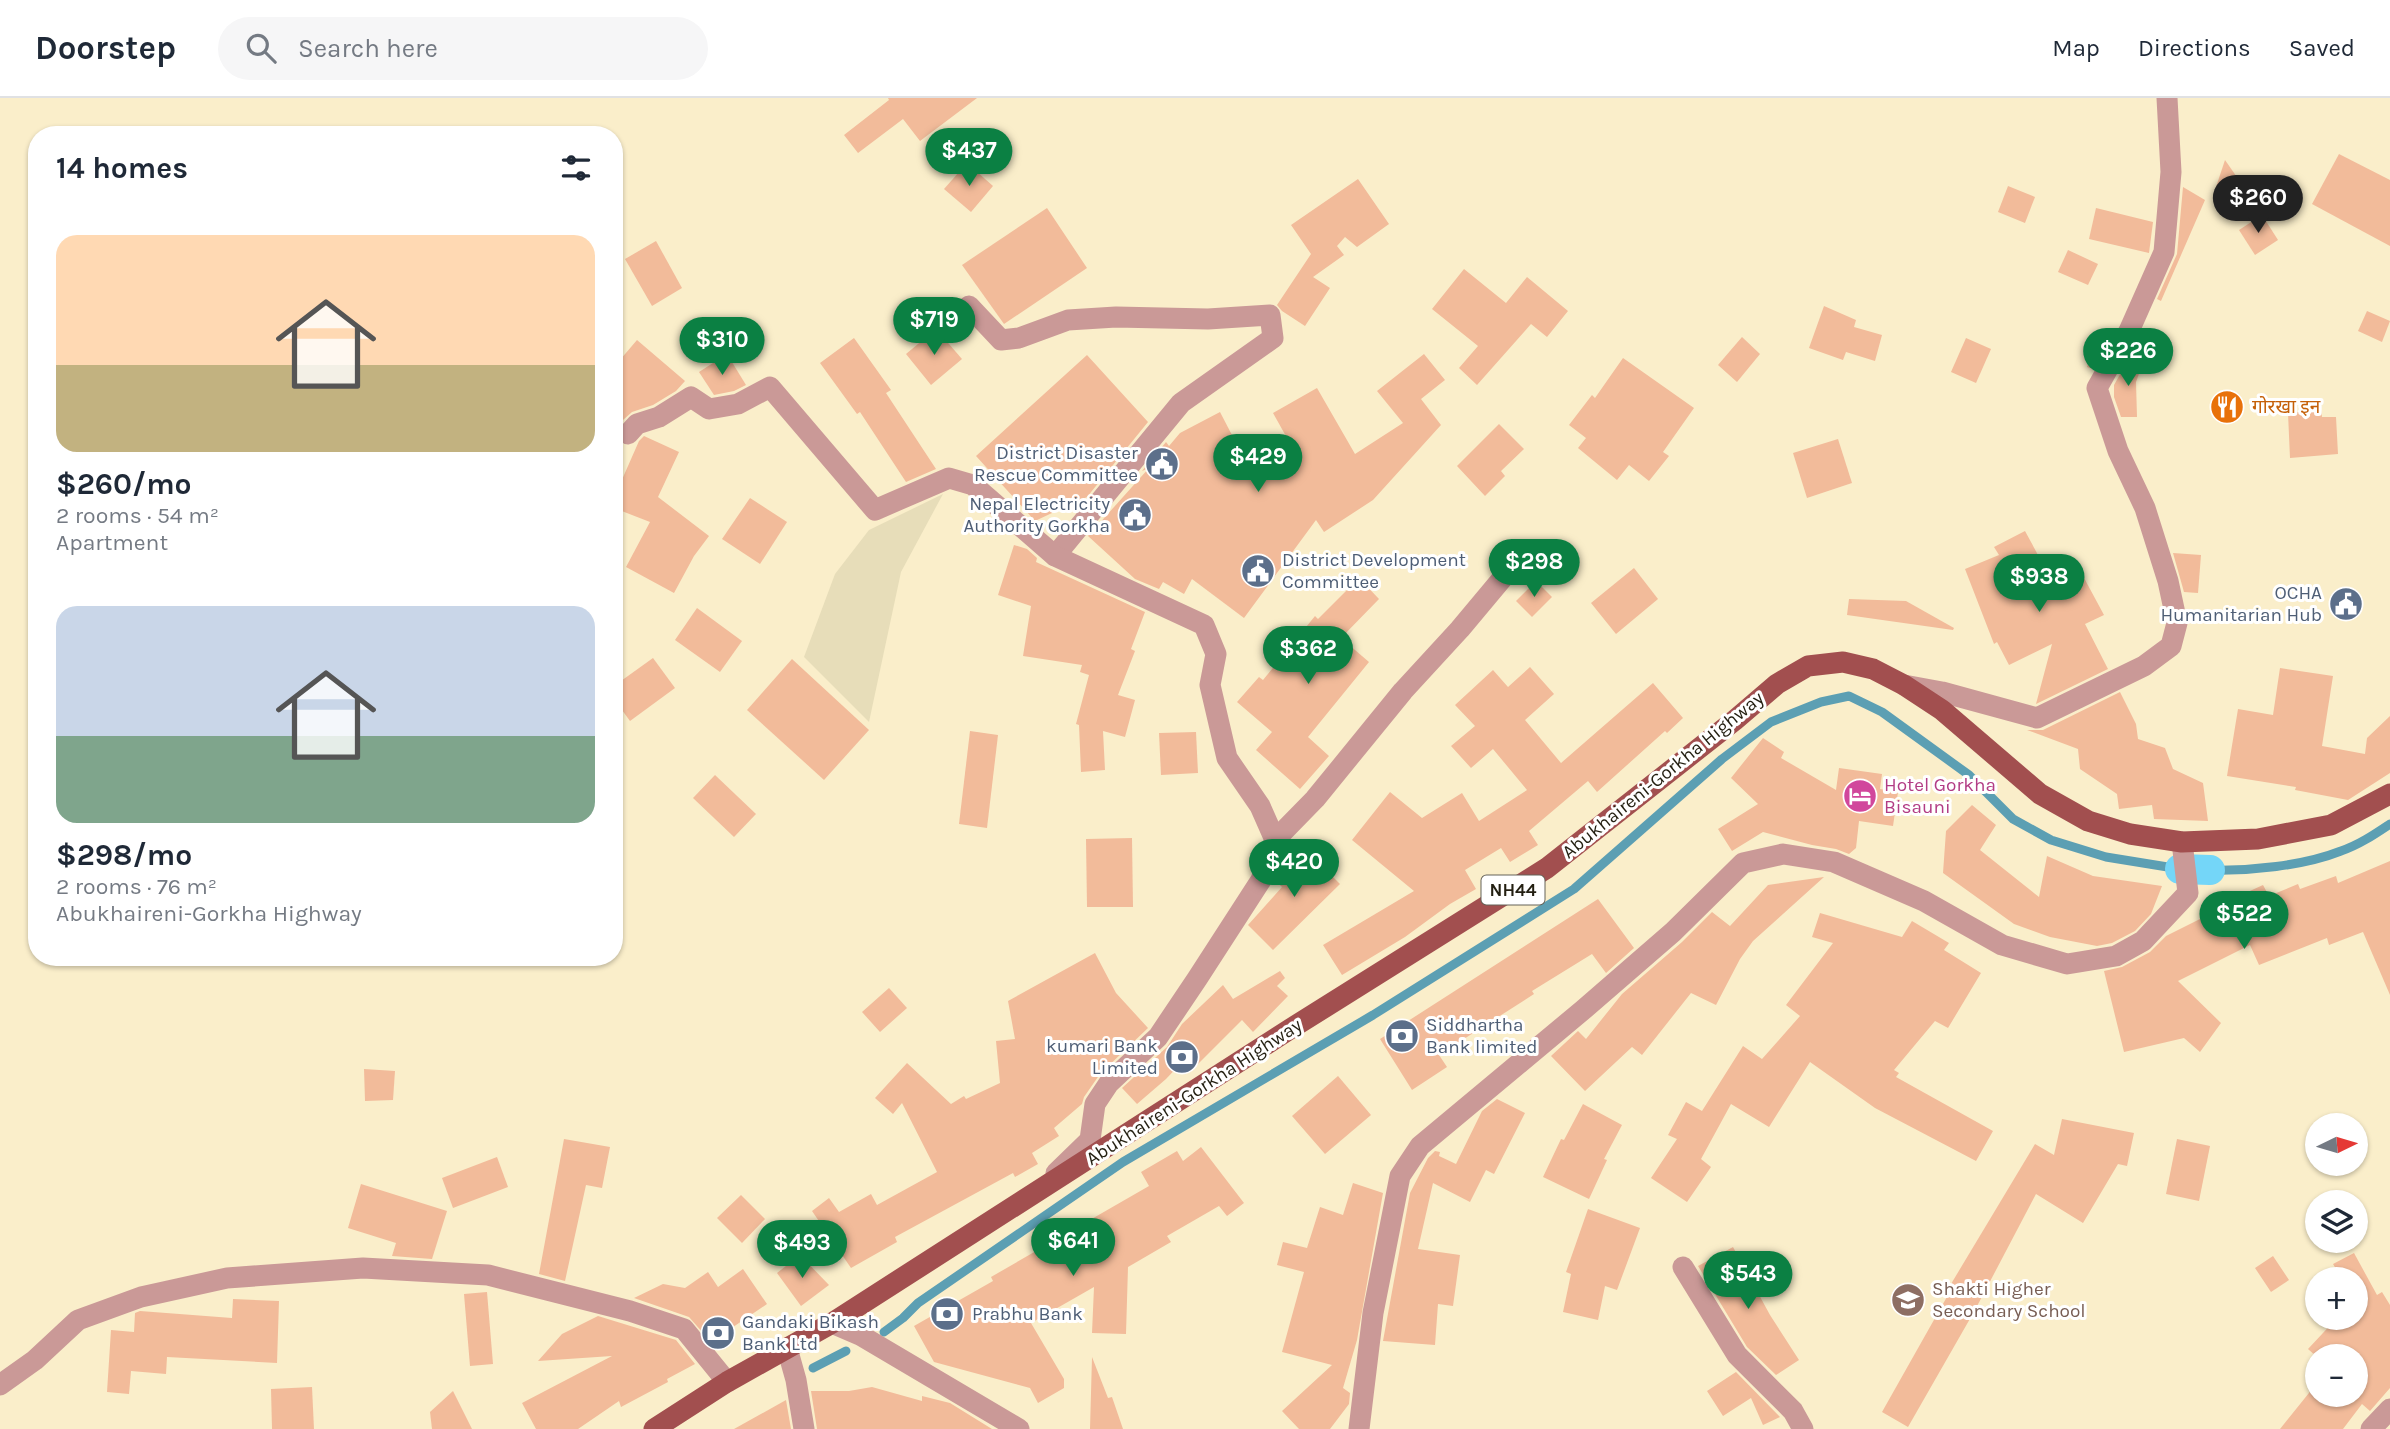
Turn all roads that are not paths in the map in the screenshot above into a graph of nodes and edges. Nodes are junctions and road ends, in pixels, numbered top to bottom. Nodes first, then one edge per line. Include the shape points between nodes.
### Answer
1 (2167, 98) edge
2 (969, 306) dead end
3 (628, 434) dead end
4 (1055, 556) junction
5 (1525, 557) dead end
6 (1904, 685) junction
7 (2390, 794) edge
8 (1275, 840) junction
9 (2182, 842) junction
10 (1040, 1190) junction
11 (1682, 1267) dead end
12 (832, 1323) junction
13 (788, 1348) junction
14 (727, 1382) junction
15 (0, 1385) edge
16 (2390, 1409) edge
17 (654, 1429) edge
18 (804, 1429) edge
19 (1018, 1429) edge
20 (1359, 1429) edge
21 (1803, 1429) edge
22 (2371, 1429) edge

1 - 6 street via 2171,172 2164,252 2130,331 2097,388 2118,451 2145,508 2168,581 2177,623 2171,646 2144,666 2038,718
2 - 4 street via 1001,340 1068,320 1270,315 1273,338 1181,403
3 - 4 street via 637,424 659,417 691,397 709,409 738,404 770,387 875,510 949,478 961,481 974,485
4 - 8 street via 1204,625 1216,654 1210,685 1227,758 1260,806
5 - 8 street
6 - 9 main road, Abukhaireni-Gorkha Highway / NH44 via 1942,710 2040,794 2088,821 2130,834
6 - 10 main road, Abukhaireni-Gorkha Highway / NH44 via 1873,669 1843,662 1808,666 1777,684 1547,868
7 - 9 main road, Abukhaireni-Gorkha Highway / NH44 via 2330,825 2258,839
8 - 10 street via 1261,880 1158,1037 1108,1083 1095,1104 1090,1140
9 - 20 street via 2188,893 2143,941 2116,956 2067,964 2002,945 1924,901 1834,862 1783,854 1743,863 1663,940 1420,1146 1400,1176 1373,1313
10 - 12 main road, Abukhaireni-Gorkha Highway / NH44
11 - 21 street via 1737,1354 1793,1411
12 - 13 main road, Abukhaireni-Gorkha Highway / NH44
12 - 19 street
13 - 14 main road, Abukhaireni-Gorkha Highway / NH44
13 - 18 street
14 - 15 street via 684,1329 630,1311 488,1275 363,1268 227,1278 141,1297 78,1320
14 - 17 main road, Abukhaireni-Gorkha Highway / NH44
16 - 22 street

